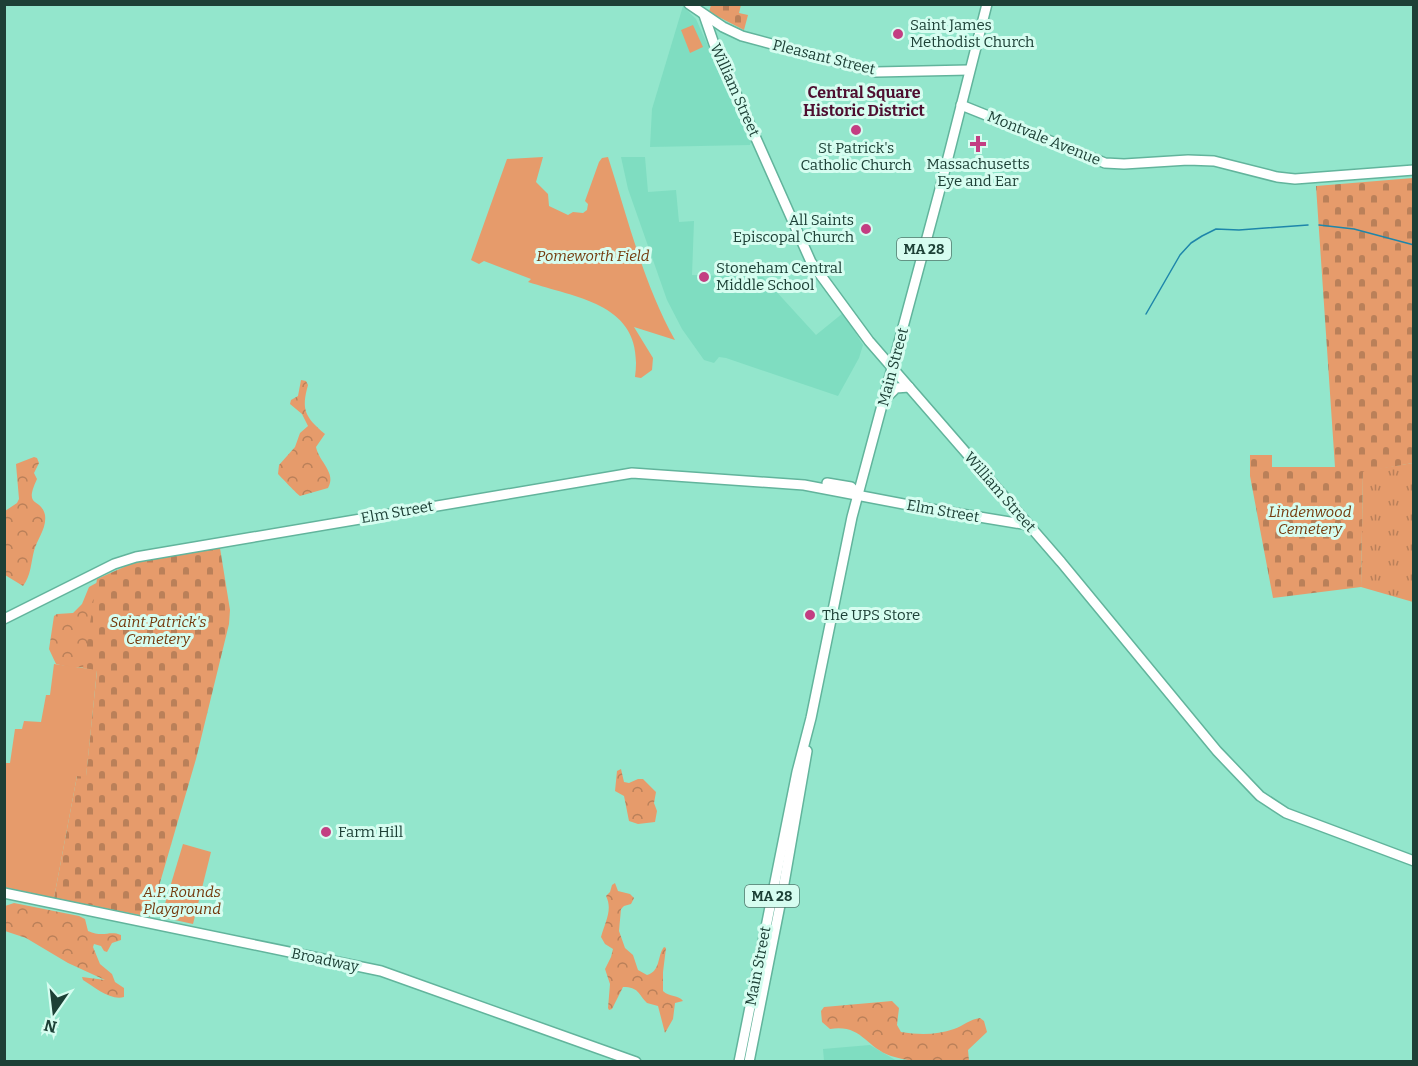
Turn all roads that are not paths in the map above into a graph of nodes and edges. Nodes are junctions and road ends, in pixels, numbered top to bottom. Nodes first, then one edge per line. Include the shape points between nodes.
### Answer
1 (689, 4) edge
2 (987, 4) edge
3 (704, 15) junction
4 (728, 30) junction
5 (714, 44) junction
6 (969, 70) junction
7 (961, 105) junction
8 (1413, 170) edge
9 (899, 346) junction
10 (874, 347) junction
11 (893, 369) junction
12 (909, 387) junction
13 (885, 399) junction
14 (858, 494) junction
15 (1028, 525) junction
16 (4, 619) edge
17 (790, 829) junction
18 (1413, 861) edge
19 (4, 893) edge
20 (770, 904) junction
21 (779, 912) junction
22 (636, 1062) edge
23 (739, 1062) edge
24 (749, 1062) edge

1 - 3 main road, Pleasant Street
2 - 6 main road, Main Street / MA 28
3 - 4 main road, Pleasant Street
3 - 5 main road, William Street
4 - 5 main road via 718,35
4 - 6 main road, Pleasant Street via 876,72
5 - 10 main road, William Street via 811,261
6 - 7 main road, Main Street / MA 28
7 - 8 main road, Montvale Avenue via 1108,163 1214,161 1295,179
7 - 9 main road, Main Street / MA 28
9 - 10 main road via 889,352
9 - 11 main road, Main Street / MA 28
10 - 11 main road, William Street
11 - 12 main road, William Street
11 - 13 main road, Main Street / MA 28
12 - 13 main road via 896,388
12 - 15 main road, William Street
13 - 14 main road, Main Street / MA 28
14 - 15 main road, Elm Street
14 - 16 main road, Elm Street via 804,484 632,473 136,557 114,564
14 - 17 main road, Main Street / MA 28
15 - 18 main road, William Street via 1210,742 1264,799 1291,815
17 - 20 main road, Main Street / MA 28
17 - 21 main road, Main Street / MA 28
19 - 22 main road, Broadway via 381,971
20 - 21 main road via 772,910
20 - 23 main road, Main Street / MA 28
21 - 24 main road, Main Street / MA 28

